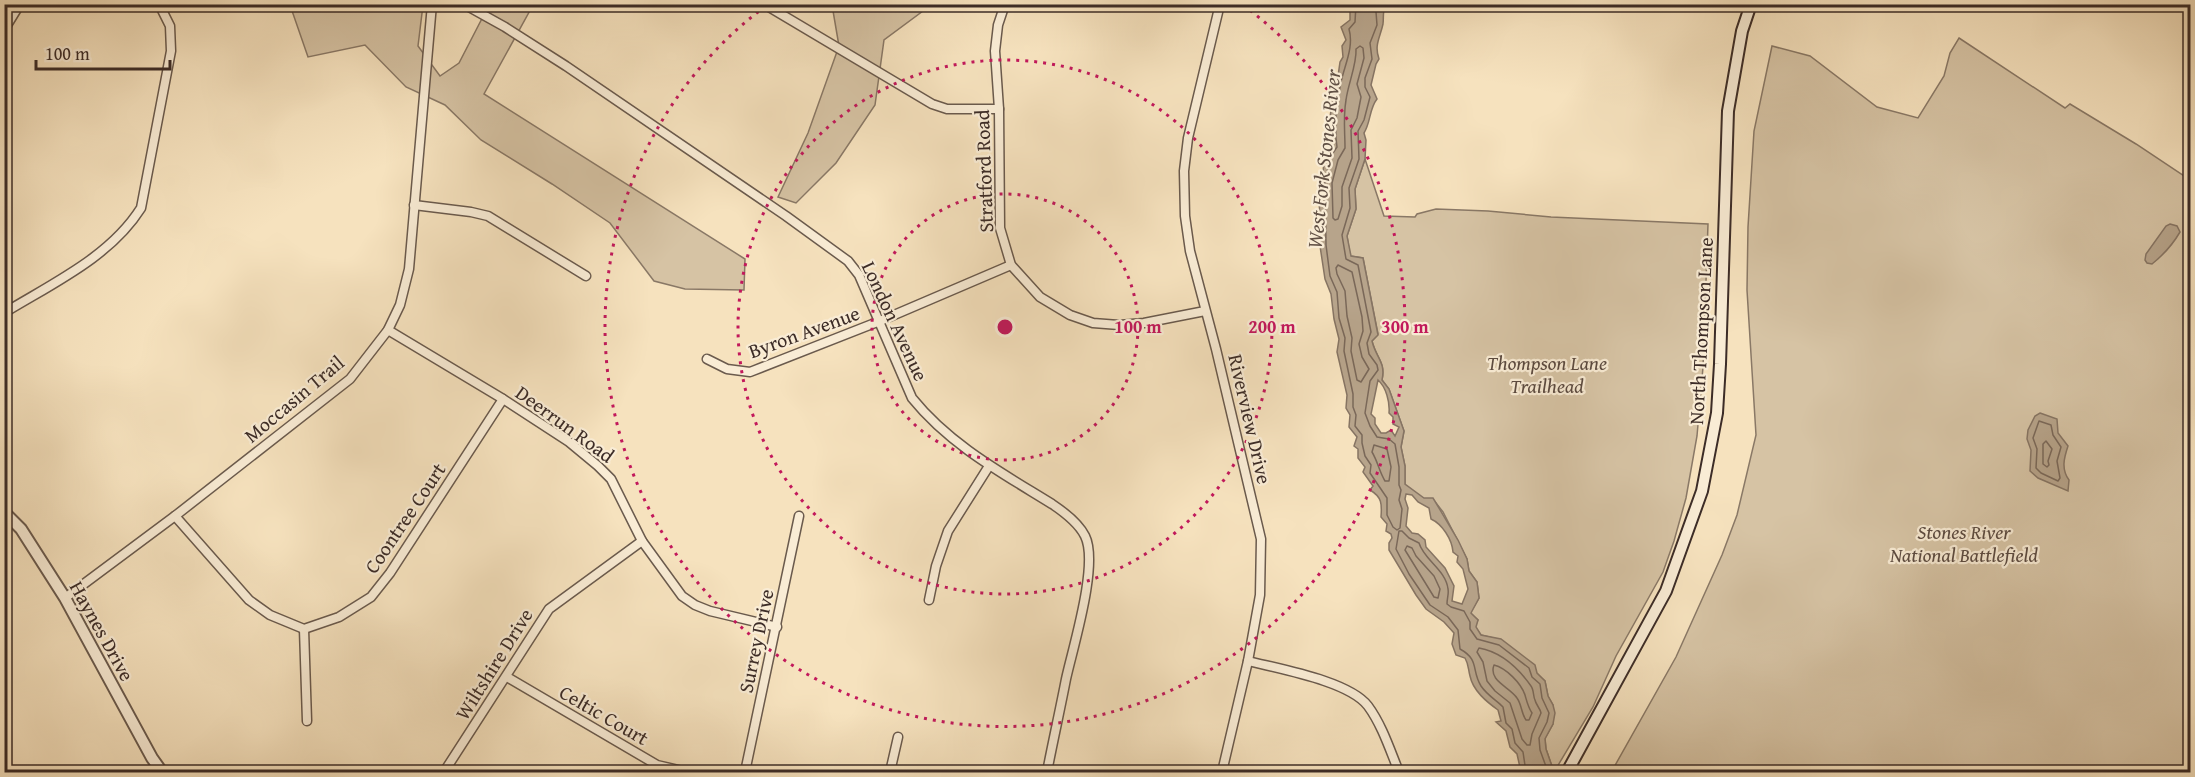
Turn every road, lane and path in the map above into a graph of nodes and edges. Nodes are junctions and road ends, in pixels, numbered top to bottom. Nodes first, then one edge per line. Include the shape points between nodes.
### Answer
1 (20, 4) edge
2 (159, 4) edge
3 (432, 4) edge
4 (459, 4) edge
5 (764, 4) edge
6 (1005, 4) edge
7 (1220, 4) edge
8 (1750, 4) edge
9 (4, 30) edge
10 (999, 109) junction
11 (414, 205) junction
12 (1011, 265) junction
13 (586, 276) dead end
14 (1205, 311) junction
15 (4, 313) edge
16 (880, 321) junction
17 (388, 330) junction
18 (707, 359) dead end
19 (503, 399) junction
20 (989, 466) junction
21 (4, 512) edge
22 (175, 516) junction
23 (799, 516) dead end
24 (642, 542) junction
25 (65, 598) junction
26 (929, 600) dead end
27 (777, 627) junction
28 (304, 629) junction
29 (1248, 660) junction
30 (507, 677) junction
31 (307, 721) dead end
32 (898, 738) dead end
33 (162, 772) edge
34 (444, 772) edge
35 (687, 772) edge
36 (745, 772) edge
37 (890, 772) edge
38 (1047, 772) edge
39 (1222, 772) edge
40 (1400, 772) edge
41 (1567, 772) edge

1 - 9 street
2 - 15 street via 170,26 171,51 141,208 129,227 105,249
3 - 11 street, Moccasin Trail
4 - 16 street, London Avenue via 505,27 566,66 848,261 859,275
5 - 10 street via 932,104 947,109
6 - 10 street, Stratford Road via 995,51
7 - 14 street, Riverview Drive via 1188,138 1184,171 1190,251
8 - 41 main road, North Thompson Lane via 1728,111 1717,413 1702,491 1666,591
10 - 12 street, Stratford Road via 1000,228
11 - 13 street via 488,216
11 - 17 street, Moccasin Trail via 409,269 400,305
12 - 14 street, Stratford Road via 1040,297 1093,323 1144,323
12 - 16 street, Byron Avenue
14 - 29 street, Riverview Drive via 1261,539 1260,595
16 - 18 street, Byron Avenue via 750,372 727,369
16 - 20 street, London Avenue via 912,398 947,435
17 - 19 street, Deerrun Road
17 - 22 street, Moccasin Trail via 350,379
19 - 24 street, Deerrun Road via 569,442 611,478
19 - 28 street, Coontree Court via 371,597 339,617
20 - 26 street via 948,531
20 - 38 street, London Avenue via 1055,506 1086,537 1087,591
21 - 25 main road, Haynes Drive via 21,529
22 - 25 street, Moccasin Trail
22 - 28 street via 249,600 270,615
23 - 27 street, Surrey Drive
24 - 27 street, Deerrun Road via 682,596 695,605
24 - 30 street, Wiltshire Drive via 549,609
25 - 33 main road, Haynes Drive
27 - 36 street, Surrey Drive
28 - 31 street
29 - 39 street, Riverview Drive
29 - 40 street via 1344,687 1359,698 1381,728
30 - 34 street, Wiltshire Drive
30 - 35 street, Celtic Court via 657,765
32 - 37 street

